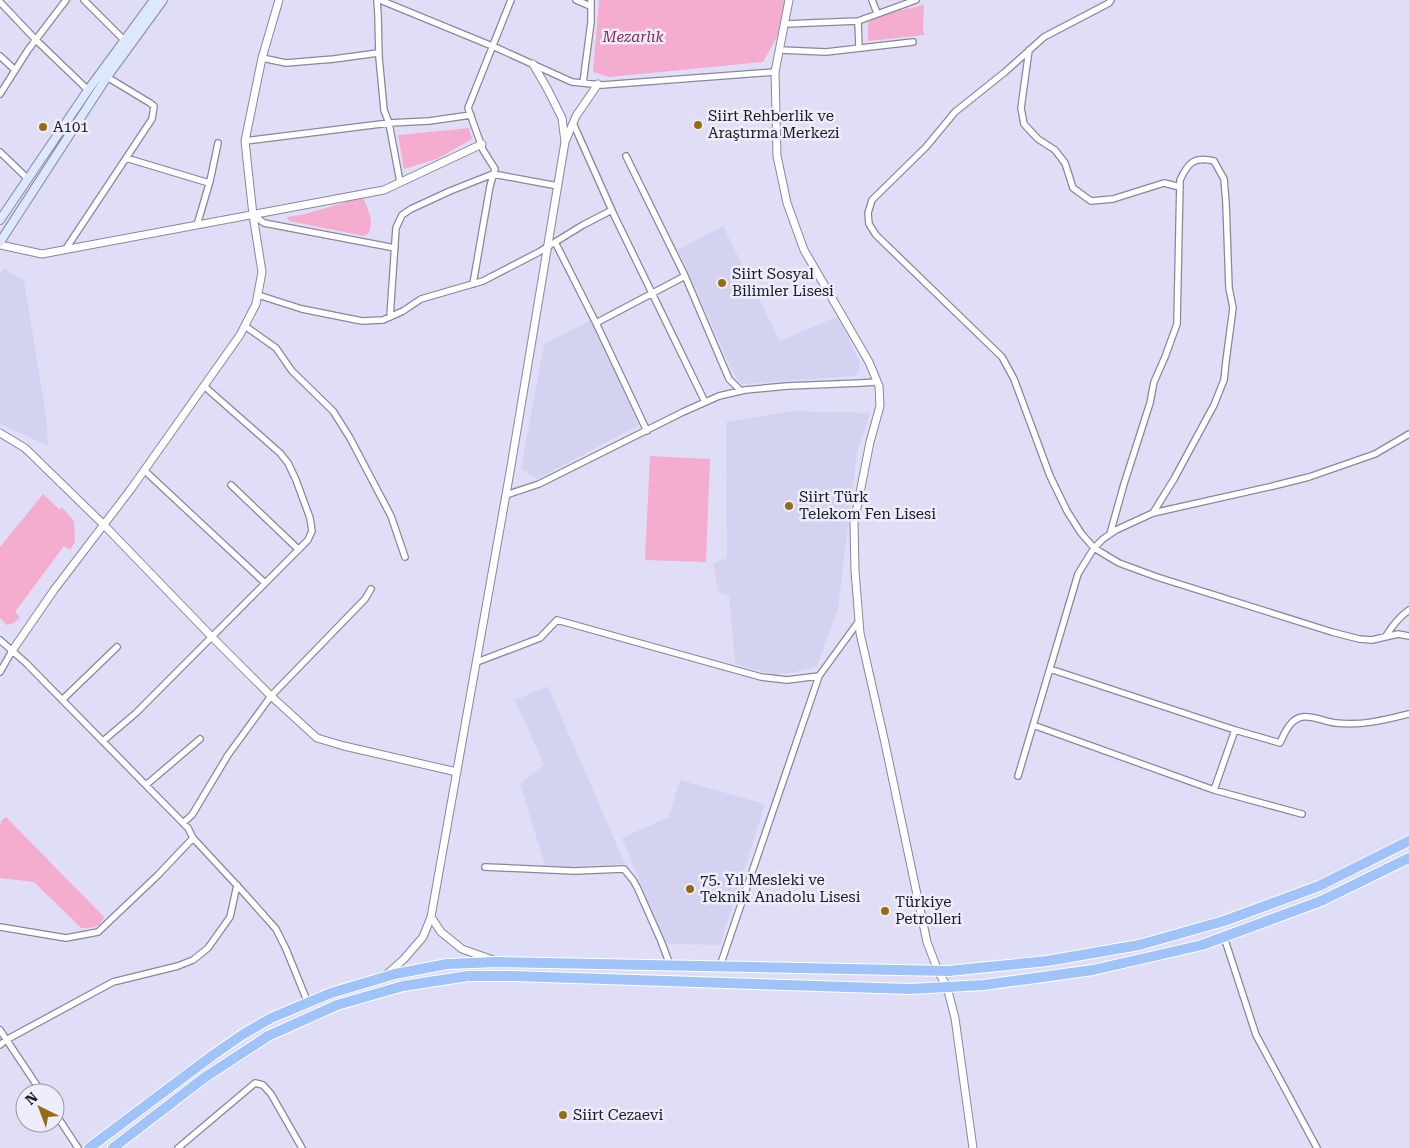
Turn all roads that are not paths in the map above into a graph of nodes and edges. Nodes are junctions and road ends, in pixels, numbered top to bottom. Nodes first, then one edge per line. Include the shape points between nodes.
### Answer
1 (66, 0) edge
2 (84, 0) edge
3 (154, 0) edge
4 (163, 0) edge
5 (279, 0) edge
6 (378, 0) edge
7 (511, 0) edge
8 (576, 0) edge
9 (789, 0) edge
10 (872, 0) edge
11 (916, 0) edge
12 (1112, 0) edge
13 (0, 2) edge
14 (591, 3) edge
15 (877, 13) junction
16 (858, 21) junction
17 (785, 24) junction
18 (36, 40) junction
19 (124, 40) junction
20 (913, 42) dead end
21 (492, 46) junction
22 (859, 48) junction
23 (780, 50) junction
24 (1029, 50) junction
25 (378, 53) junction
26 (0, 56) edge
27 (262, 58) junction
28 (533, 64) junction
29 (15, 70) junction
30 (775, 72) junction
31 (107, 78) junction
32 (583, 83) junction
33 (598, 84) junction
34 (88, 90) junction
35 (0, 94) edge
36 (471, 114) junction
37 (389, 123) junction
38 (573, 123) junction
39 (246, 141) junction
40 (565, 142) junction
41 (218, 143) dead end
42 (482, 144) junction
43 (0, 152) edge
44 (626, 156) dead end
45 (126, 158) junction
46 (493, 174) junction
47 (28, 179) junction
48 (400, 182) junction
49 (209, 183) junction
50 (558, 186) junction
51 (1180, 187) junction
52 (612, 210) junction
53 (253, 215) junction
54 (0, 220) edge
55 (197, 225) junction
56 (555, 242) junction
57 (0, 244) edge
58 (548, 246) junction
59 (395, 248) junction
60 (65, 250) junction
61 (685, 276) junction
62 (474, 284) junction
63 (258, 294) junction
64 (652, 294) junction
65 (390, 317) junction
66 (596, 323) junction
67 (245, 326) junction
68 (877, 382) junction
69 (204, 386) junction
70 (741, 391) junction
71 (705, 402) junction
72 (648, 431) junction
73 (0, 433) edge
74 (1409, 434) edge
75 (144, 470) junction
76 (231, 485) dead end
77 (506, 496) junction
78 (1153, 512) junction
79 (104, 525) junction
80 (1110, 534) junction
81 (1094, 548) junction
82 (298, 549) junction
83 (406, 557) dead end
84 (265, 583) junction
85 (370, 589) dead end
86 (1409, 610) edge
87 (859, 621) junction
88 (211, 636) junction
89 (1386, 636) junction
90 (1409, 636) edge
91 (0, 640) edge
92 (117, 647) dead end
93 (12, 651) junction
94 (477, 662) junction
95 (1050, 669) junction
96 (0, 672) edge
97 (819, 676) junction
98 (271, 696) junction
99 (62, 700) junction
100 (1409, 714) edge
101 (1033, 725) junction
102 (1235, 730) junction
103 (200, 739) dead end
104 (103, 742) junction
105 (457, 772) junction
106 (1018, 776) dead end
107 (146, 786) junction
108 (1214, 790) junction
109 (1302, 814) dead end
110 (183, 823) junction
111 (193, 838) junction
112 (1409, 841) edge
113 (1409, 858) edge
114 (485, 867) dead end
115 (237, 885) junction
116 (431, 918) junction
117 (0, 927) edge
118 (1224, 937) junction
119 (498, 962) junction
120 (670, 965) junction
121 (720, 966) junction
122 (938, 971) junction
123 (383, 978) junction
124 (947, 987) junction
125 (308, 1002) junction
126 (0, 1030) edge
127 (6, 1040) junction
128 (0, 1045) edge
129 (35, 1083) edge
130 (65, 1128) edge
131 (78, 1148) edge
132 (88, 1148) edge
133 (113, 1148) edge
134 (178, 1148) edge
135 (302, 1148) edge
136 (973, 1148) edge
137 (1317, 1148) edge

1 - 18 street
2 - 19 street
3 - 19 main road
4 - 31 main road
5 - 27 street
6 - 21 street
6 - 25 street
7 - 21 street
8 - 14 street
9 - 17 street
10 - 15 street
11 - 15 street
12 - 24 street via 1044,37
13 - 18 street
14 - 32 street
15 - 16 street
16 - 17 street
16 - 22 street
17 - 23 street
18 - 29 street
18 - 34 street
19 - 34 main road
20 - 22 street
21 - 28 street
21 - 36 street via 468,108
22 - 23 street via 826,52
23 - 30 street
24 - 51 street via 1022,108 1024,124 1055,150 1065,163 1073,188 1091,201 1113,199 1164,183
24 - 81 street via 955,112 926,147 880,191 872,200 869,224 876,235 1002,357 1014,379 1050,476 1067,511
25 - 27 street via 286,63
25 - 37 street via 384,110
26 - 29 street
27 - 39 street
28 - 32 street via 572,82
28 - 40 street via 562,118
29 - 35 street
30 - 33 street
30 - 68 street via 778,156 787,203 804,250 869,362
31 - 45 street via 154,106 152,119
31 - 57 main road
32 - 33 street
33 - 38 street
34 - 47 main road
36 - 37 street
36 - 42 street
37 - 39 street
37 - 48 street
38 - 40 street
38 - 52 street
39 - 53 street
40 - 50 street
41 - 49 street
42 - 46 street via 495,169
42 - 48 street
43 - 47 street
44 - 61 street
45 - 49 street
45 - 60 street
46 - 50 street
46 - 59 street via 402,215 396,228
46 - 62 street
47 - 54 main road
48 - 53 street via 384,190
49 - 55 street
50 - 58 street
51 - 78 street via 1186,168 1203,158 1214,161 1224,179 1232,308 1224,380 1214,405
51 - 80 street via 1177,324 1154,382
52 - 56 street
52 - 64 street
53 - 55 street
53 - 59 street via 264,223
53 - 63 street via 262,272
55 - 60 street
56 - 58 street
56 - 66 street
57 - 60 street via 42,254
58 - 62 street
58 - 77 street
59 - 65 street
61 - 64 street
61 - 70 street via 729,379
62 - 65 street via 422,300
63 - 65 street via 362,321
63 - 67 street
64 - 66 street
64 - 71 street
66 - 72 street
67 - 69 street
67 - 83 street via 276,348 292,371 332,411 350,438 390,516
68 - 70 street
68 - 87 street via 880,406 854,523
69 - 75 street
69 - 82 street via 288,463 312,531
70 - 71 street
71 - 72 street
72 - 77 street via 539,484
73 - 79 street via 25,448
74 - 78 street via 1375,454 1309,477
75 - 79 street
75 - 84 street
76 - 82 street
77 - 94 street
78 - 80 street
79 - 88 street
79 - 93 street
80 - 81 street
81 - 89 street via 1119,563 1156,577 1332,632 1372,640
81 - 95 street via 1078,574
82 - 84 street
84 - 88 street
85 - 98 street via 365,599
86 - 89 street via 1402,614
87 - 97 street
87 - 122 street via 928,942
88 - 98 street
88 - 104 street
89 - 90 street
91 - 93 street
92 - 99 street
93 - 96 street
93 - 99 street
94 - 97 street via 540,638 557,620 761,677 786,680
94 - 105 street
95 - 101 street
95 - 102 street
97 - 121 street
98 - 105 street via 317,738
98 - 110 street via 228,755 192,815
99 - 104 street
100 - 102 street via 1356,724 1302,717 1287,728 1280,743
101 - 106 street
101 - 108 street
102 - 108 street
103 - 107 street
104 - 107 street
105 - 116 street
107 - 110 street
108 - 109 street
110 - 111 street
111 - 115 street
111 - 117 street via 98,932 66,938
112 - 122 highway via 1319,886 1224,921 1139,945 1047,961
113 - 118 highway via 1321,901
114 - 120 street via 574,871 624,869 637,887
115 - 125 street via 276,929
115 - 127 street via 230,917 208,948 193,960 113,982
116 - 119 street via 441,932 462,949
116 - 123 street via 423,937
118 - 124 highway via 1093,970
118 - 137 street via 1256,1035
119 - 120 highway
119 - 123 highway via 447,964
120 - 121 highway
121 - 122 highway
122 - 124 street
123 - 125 highway
124 - 133 highway via 910,989 513,976 468,976 403,986 337,1004 268,1036 204,1078
124 - 136 street via 955,1018
125 - 132 highway via 242,1036
126 - 127 street
127 - 128 street
127 - 129 street
130 - 131 street
134 - 135 street via 255,1083 263,1085 271,1094

